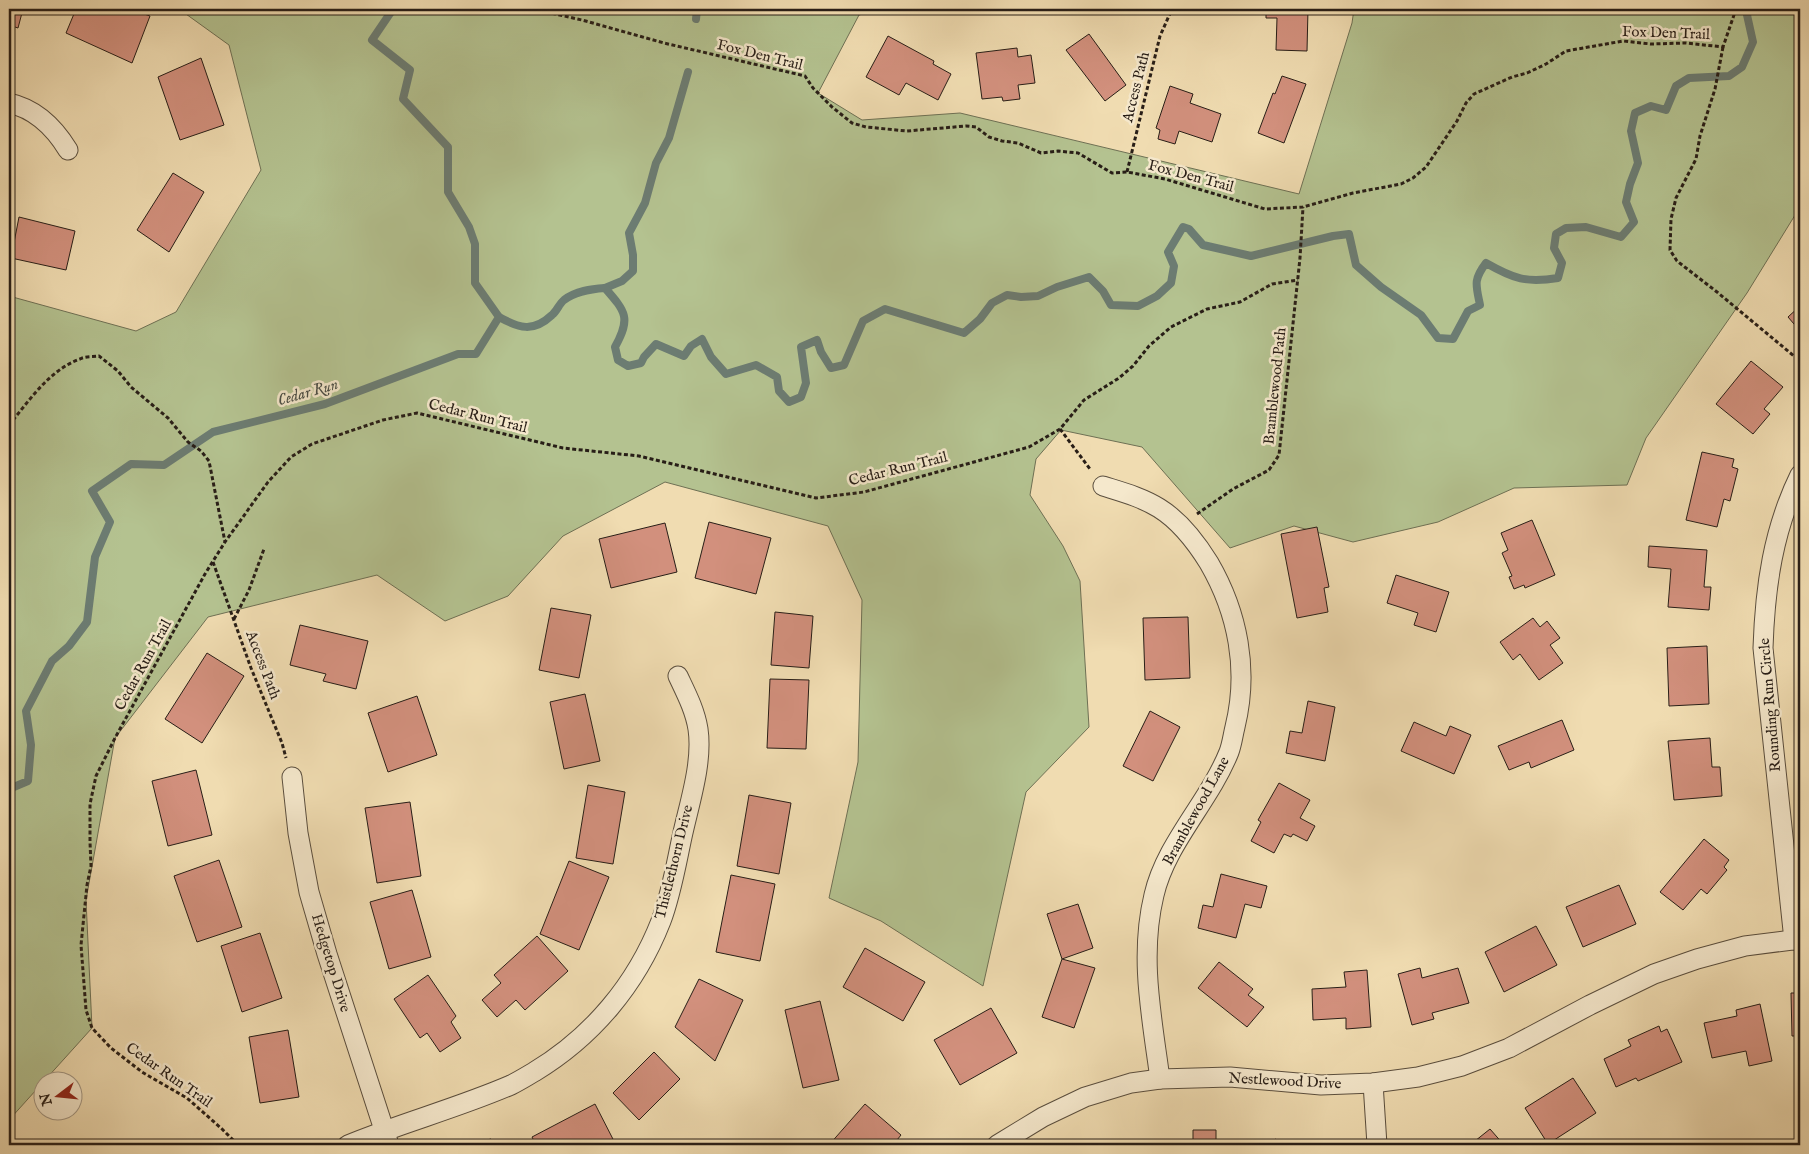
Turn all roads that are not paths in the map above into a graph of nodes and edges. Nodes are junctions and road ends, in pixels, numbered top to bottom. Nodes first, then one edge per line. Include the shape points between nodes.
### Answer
1 (9, 103) edge
2 (68, 150) dead end
3 (1800, 475) edge
4 (1103, 486) road end
5 (678, 676) dead end
6 (292, 777) road end
7 (1797, 939) edge
8 (1160, 1079) junction
9 (1373, 1083) junction
10 (387, 1138) edge
11 (348, 1145) edge
12 (997, 1145) edge
13 (1377, 1145) edge

1 - 2 street via 20,105 41,117
3 - 7 street, Rounding Run Circle via 1771,558 1764,608 1763,648
4 - 8 street, Bramblewood Lane via 1131,494 1159,508 1182,526 1201,550 1215,573 1235,625 1242,674 1239,710 1230,750 1219,776 1168,857 1149,916 1146,946 1148,992
5 - 10 street, Thistlethorn Drive via 689,698 698,729 698,758 661,920 632,979 584,1036 555,1059 513,1084
6 - 10 street, Hedgetop Drive via 309,892
7 - 9 street, Nestlewood Drive via 1745,946 1698,959 1646,978 1509,1048 1462,1066 1418,1077
8 - 9 street, Nestlewood Drive via 1230,1077 1321,1085
8 - 12 street, Nestlewood Drive via 1086,1097 1043,1117
9 - 13 street
10 - 11 street, Thistlethorn Drive

